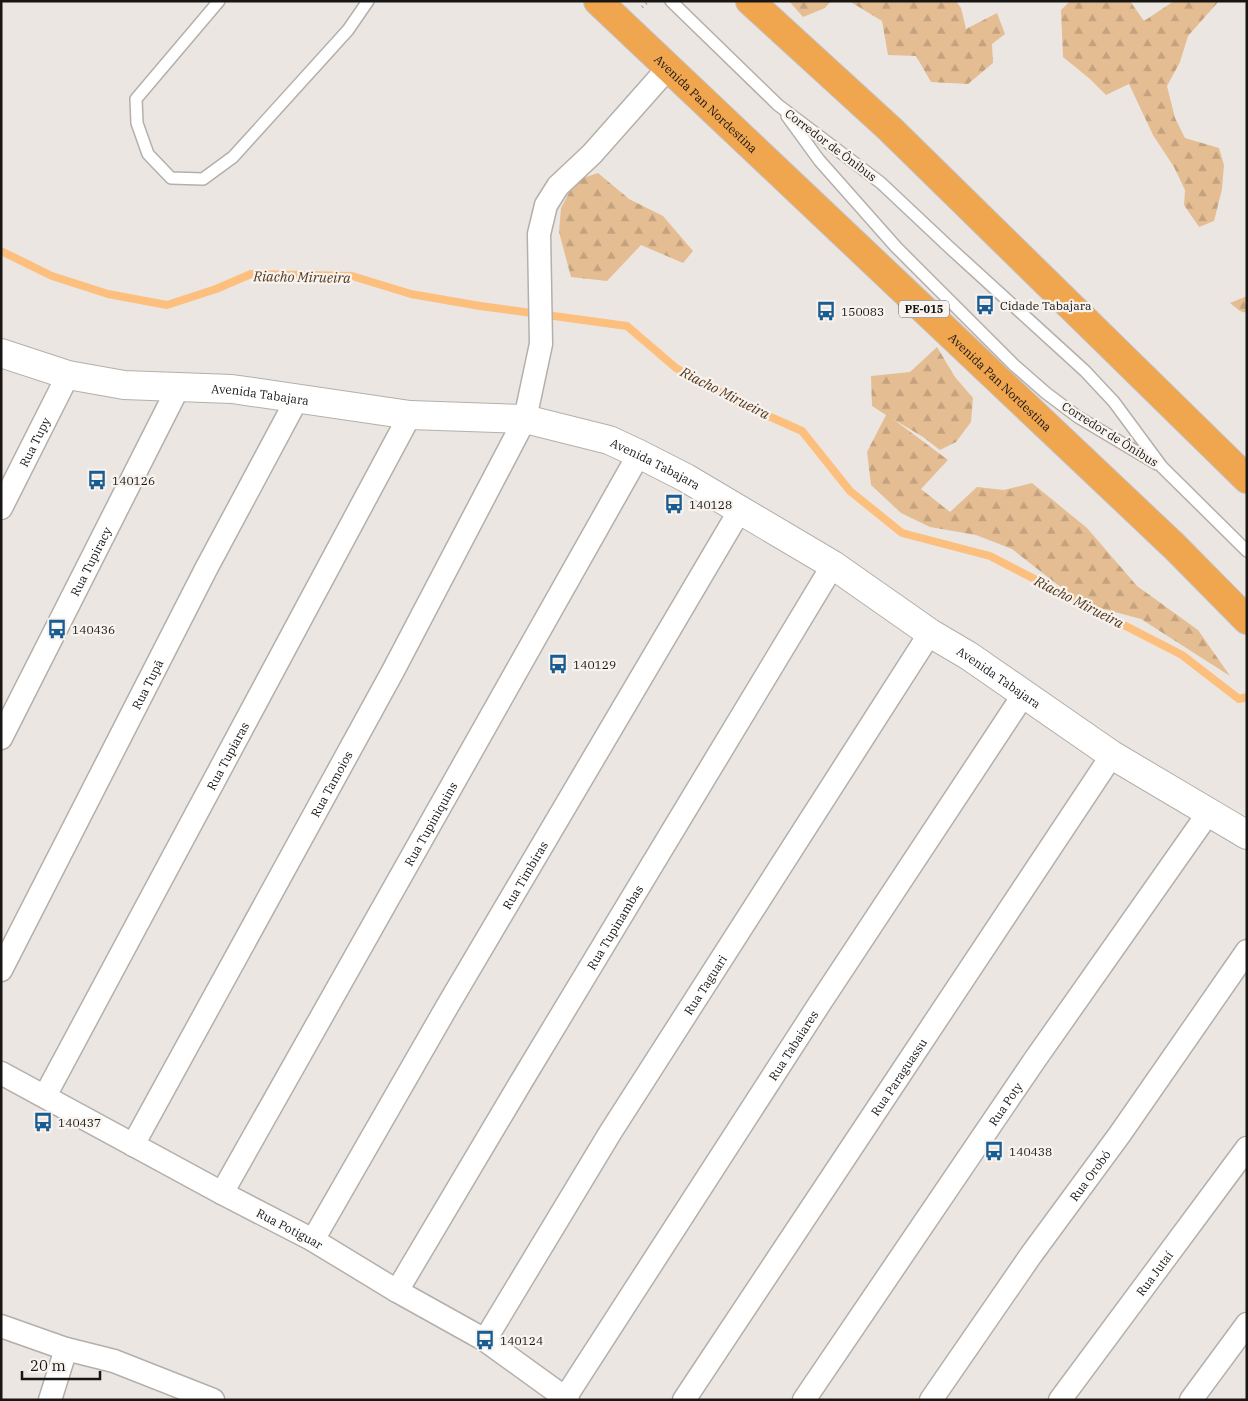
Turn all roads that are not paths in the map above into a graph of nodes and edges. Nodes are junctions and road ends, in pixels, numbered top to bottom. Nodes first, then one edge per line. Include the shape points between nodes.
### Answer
1 (219, 1) edge
2 (368, 1) edge
3 (598, 1) edge
4 (671, 1) edge
5 (750, 1) edge
6 (669, 67) junction
7 (778, 105) junction
8 (1, 353) edge
9 (68, 376) junction
10 (180, 386) junction
11 (297, 399) junction
12 (410, 415) junction
13 (525, 419) junction
14 (639, 454) junction
15 (1162, 467) junction
16 (1247, 479) edge
17 (1, 508) edge
18 (740, 510) junction
19 (1247, 551) edge
20 (833, 565) junction
21 (1247, 620) edge
22 (930, 633) junction
23 (1024, 694) junction
24 (1, 738) edge
25 (1112, 754) junction
26 (1209, 812) junction
27 (1247, 835) edge
28 (1247, 951) edge
29 (1, 970) edge
30 (1, 1072) edge
31 (46, 1096) junction
32 (133, 1145) junction
33 (1247, 1148) edge
34 (222, 1194) junction
35 (313, 1240) junction
36 (397, 1291) junction
37 (1247, 1324) edge
38 (1, 1326) edge
39 (484, 1340) junction
40 (66, 1349) junction
41 (208, 1399) edge
42 (566, 1399) edge
43 (50, 1400) edge
44 (684, 1400) edge
45 (804, 1400) edge
46 (931, 1400) edge
47 (1060, 1400) edge
48 (1191, 1400) edge

1 - 2 lane via 136,99 137,123 148,154 171,178 203,179 233,157 348,30
3 - 6 highway, Avenida Pan Nordestina / PE-015
4 - 7 lane
5 - 16 highway via 890,129
6 - 13 street, Rua Tamoios via 592,154 558,186 546,206 540,234 541,344
6 - 21 highway, Avenida Pan Nordestina / PE-015 via 1175,547
7 - 15 lane, Corredor de Ônibus via 881,183 1085,371 1114,402
7 - 15 lane, Corredor de Ônibus via 818,160 896,247 1014,365 1078,417
8 - 9 street, Avenida Tabajara
9 - 10 street, Avenida Tabajara via 124,385
9 - 17 street, Rua Tupy
10 - 11 street, Avenida Tabajara via 232,389
10 - 24 street, Rua Tupiracy
11 - 12 street, Avenida Tabajara
11 - 29 street, Rua Tupã via 206,569
12 - 13 street, Avenida Tabajara
12 - 31 street, Rua Tupiaras
13 - 14 street, Avenida Tabajara via 609,440
13 - 32 street, Rua Tamoios via 393,671
14 - 18 street, Avenida Tabajara
14 - 34 street, Rua Tupiniquins
15 - 19 lane
18 - 20 street, Avenida Tabajara
18 - 35 street, Rua Timbiras via 448,1004
20 - 22 street, Avenida Tabajara
20 - 36 street, Rua Tupinambas
22 - 23 street, Avenida Tabajara
22 - 39 street, Rua Taguari via 610,1133
23 - 25 street, Avenida Tabajara
23 - 42 street, Rua Tabaiares via 820,1003
25 - 26 street, Avenida Tabajara
25 - 44 street, Rua Paraguassu via 1013,908
26 - 27 street, Avenida Tabajara
26 - 45 street, Rua Poty via 1034,1061
28 - 46 street, Rua Orobó
30 - 31 street, Rua Potiguar
31 - 32 street, Rua Potiguar
32 - 34 street, Rua Potiguar
33 - 47 street, Rua Jutaí
34 - 35 street, Rua Potiguar
35 - 36 street, Rua Potiguar
36 - 39 street, Rua Potiguar
37 - 48 street
38 - 40 street
39 - 42 street, Rua Potiguar
40 - 41 street via 114,1361
40 - 43 street

